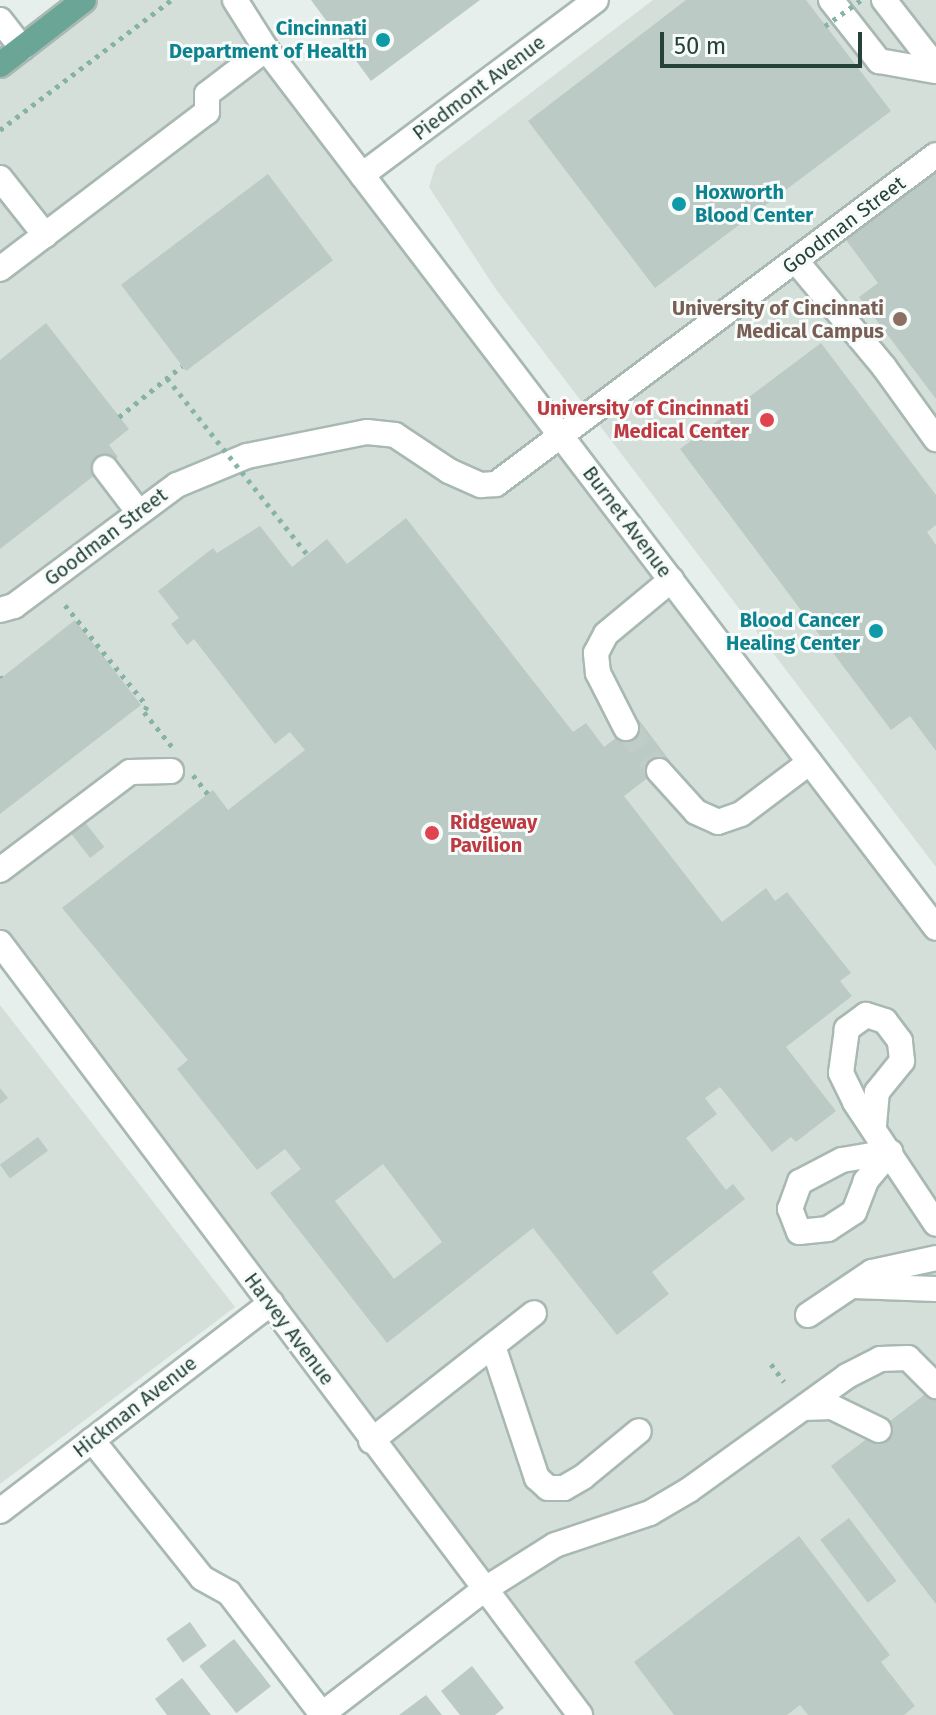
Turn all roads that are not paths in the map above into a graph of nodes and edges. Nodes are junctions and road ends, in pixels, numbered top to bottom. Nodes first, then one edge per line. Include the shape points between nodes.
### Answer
1 (84, 0) edge
2 (235, 0) edge
3 (831, 0) edge
4 (884, 0) edge
5 (584, 3) edge
6 (0, 20) edge
7 (22, 48) junction
8 (266, 49) junction
9 (0, 65) edge
10 (936, 69) edge
11 (936, 155) edge
12 (362, 175) junction
13 (0, 178) edge
14 (45, 235) junction
15 (796, 261) junction
16 (0, 269) edge
17 (564, 439) junction
18 (936, 439) edge
19 (105, 468) dead end
20 (137, 510) junction
21 (671, 580) junction
22 (7, 608) edge
23 (0, 633) edge
24 (626, 728) tunnel mouth
25 (810, 762) junction
26 (181, 767) road end
27 (659, 771) tunnel mouth
28 (0, 870) edge
29 (926, 899) edge
30 (936, 928) edge
31 (0, 943) edge
32 (874, 1125) dead end
33 (936, 1224) edge
34 (936, 1258) edge
35 (853, 1286) junction
36 (936, 1289) edge
37 (271, 1303) junction
38 (534, 1313) dead end
39 (808, 1315) dead end
40 (493, 1346) junction
41 (936, 1386) edge
42 (804, 1408) junction
43 (879, 1430) dead end
44 (639, 1431) dead end
45 (92, 1440) junction
46 (371, 1441) junction
47 (0, 1511) edge
48 (482, 1591) junction
49 (321, 1714) edge
50 (580, 1715) edge

1 - 7 main road
2 - 8 street, Burnet Avenue
3 - 10 street via 879,61
4 - 10 street
5 - 12 street, Piedmont Avenue
6 - 7 street
7 - 9 main road
8 - 12 street, Burnet Avenue
8 - 14 street via 207,94 207,112
11 - 15 street, Goodman Street
12 - 17 street, Burnet Avenue
13 - 14 street
14 - 16 street
15 - 17 street, Goodman Street
15 - 18 street
17 - 20 street, Goodman Street via 509,478 481,485 395,435 367,432 247,456 177,485
17 - 21 street, Burnet Avenue
19 - 20 street
20 - 22 street, Goodman Street
21 - 24 street via 606,634 596,653 598,673
21 - 25 street, Burnet Avenue
22 - 23 street, Goodman Street
25 - 27 street via 741,814 718,822 696,812
25 - 29 street, Burnet Avenue
26 - 28 street via 130,772
29 - 30 street, Burnet Avenue
31 - 37 street, Harvey Avenue
32 - 33 street
34 - 35 street via 872,1272
35 - 36 street
35 - 39 street
37 - 45 street, Hickman Avenue
37 - 46 street, Harvey Avenue
38 - 40 street
40 - 44 street via 537,1478 548,1488 564,1488 583,1477
40 - 46 street
41 - 42 street via 908,1358 880,1359
42 - 43 street via 832,1407
42 - 48 street via 650,1513 555,1545
45 - 47 street, Hickman Avenue
45 - 49 street via 202,1578 229,1593
46 - 48 street, Harvey Avenue
48 - 49 street
48 - 50 street, Harvey Avenue

